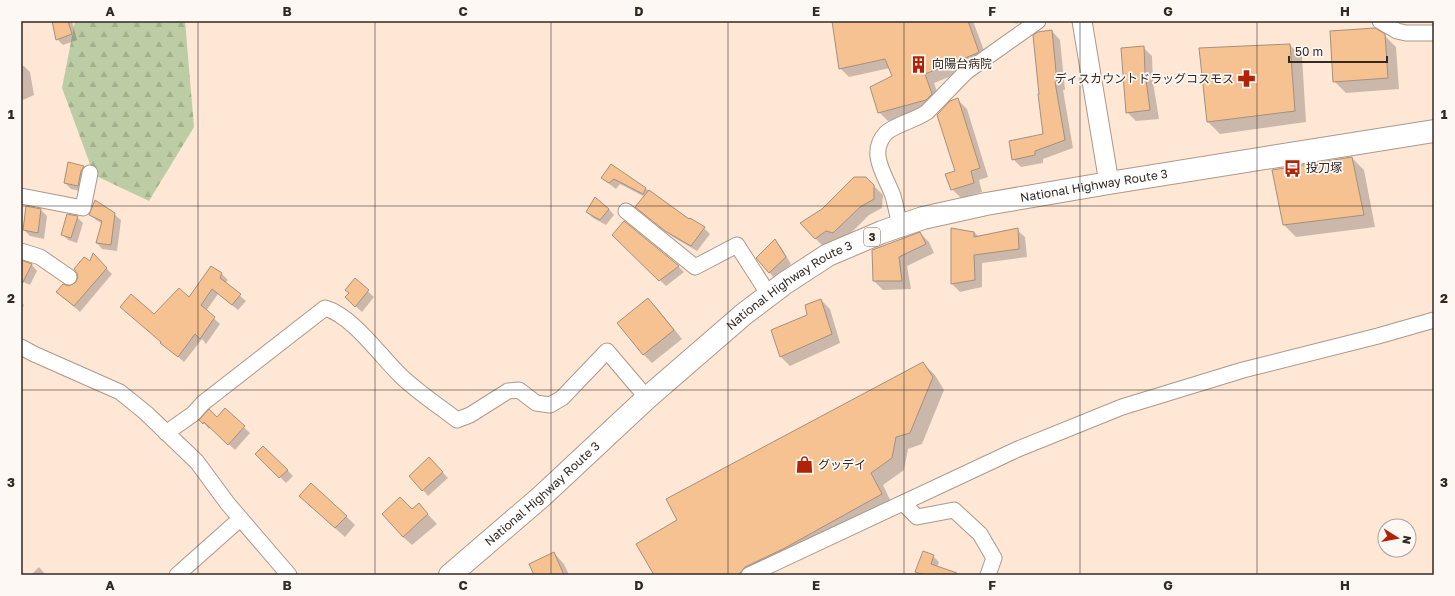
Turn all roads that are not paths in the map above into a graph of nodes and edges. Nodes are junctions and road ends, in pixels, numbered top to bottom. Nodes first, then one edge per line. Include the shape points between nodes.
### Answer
1 (1038, 21) edge
2 (1082, 21) edge
3 (1380, 21) edge
4 (1434, 32) edge
5 (1434, 130) edge
6 (1434, 134) edge
7 (1405, 136) junction
8 (90, 173) dead end
9 (1109, 183) junction
10 (21, 196) edge
11 (626, 211) dead end
12 (901, 226) junction
13 (21, 251) edge
14 (69, 277) dead end
15 (769, 295) junction
16 (1434, 320) edge
17 (21, 347) edge
18 (647, 398) junction
19 (166, 433) junction
20 (903, 503) junction
21 (240, 518) junction
22 (177, 575) edge
23 (289, 575) edge
24 (450, 575) edge
25 (749, 575) edge
26 (988, 575) edge

1 - 12 street via 966,72 923,114 887,132 882,139 878,161 893,196
2 - 9 main road
3 - 4 street via 1406,33
5 - 7 highway, National Highway Route 3 / 3
6 - 7 highway, National Highway Route 3 / 3
7 - 9 highway, National Highway Route 3 / 3
8 - 10 street via 83,208
9 - 12 highway, National Highway Route 3 / 3 via 986,204 923,218
11 - 15 street via 695,267 736,245
12 - 15 highway, National Highway Route 3 / 3 via 828,255
13 - 14 street via 40,257
15 - 18 highway, National Highway Route 3 / 3
16 - 20 street via 1243,370 1122,407 1018,449
17 - 19 street via 120,392
18 - 19 street via 607,351 562,398 550,404 536,403 519,390 508,391 470,415 457,420 402,377 353,325 325,308
18 - 24 highway, National Highway Route 3 / 3 via 542,496
19 - 21 street via 198,462
20 - 25 street
20 - 26 street via 917,517 954,510 980,534 994,558
21 - 22 street
21 - 23 street

